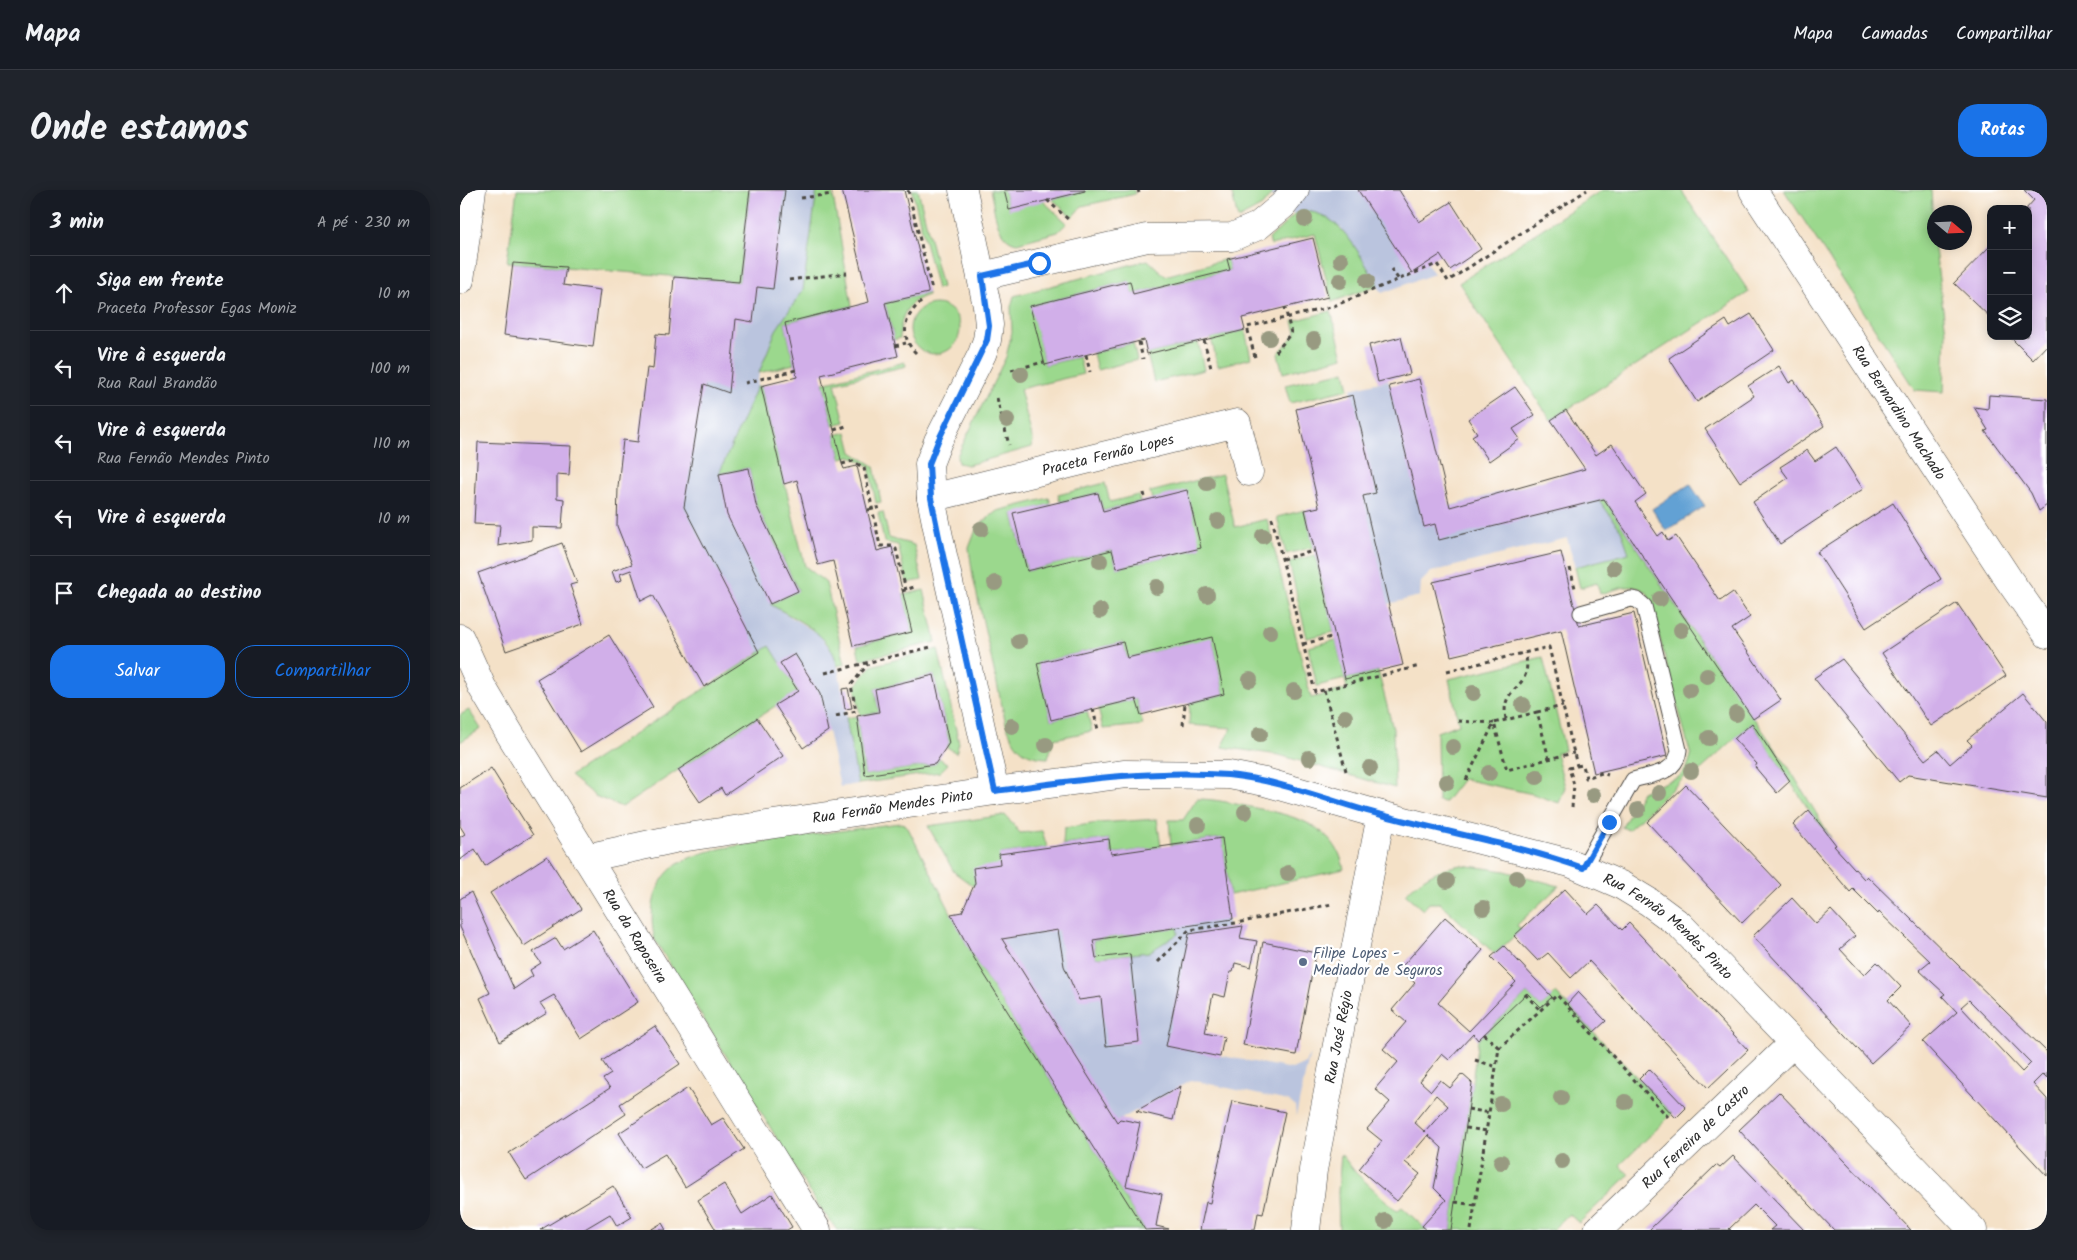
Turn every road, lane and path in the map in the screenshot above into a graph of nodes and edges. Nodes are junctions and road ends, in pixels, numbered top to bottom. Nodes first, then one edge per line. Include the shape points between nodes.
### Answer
1 (472, 190) edge
2 (908, 190) edge
3 (963, 190) edge
4 (1295, 190) edge
5 (1587, 190) edge
6 (1753, 190) edge
7 (833, 194) dead end
8 (800, 198) dead end
9 (1048, 200) dead end
10 (1069, 220) dead end
11 (1391, 269) dead end
12 (847, 273) dead end
13 (982, 276) junction
14 (460, 280) edge
15 (789, 280) dead end
16 (1399, 280) junction
17 (932, 290) dead end
18 (922, 302) dead end
19 (1285, 307) dead end
20 (1288, 319) junction
21 (1204, 340) dead end
22 (1139, 342) dead end
23 (907, 344) junction
24 (895, 346) dead end
25 (1276, 352) dead end
26 (916, 353) dead end
27 (1086, 355) dead end
28 (1254, 357) dead end
29 (1143, 359) dead end
30 (1044, 362) dead end
31 (1211, 368) dead end
32 (796, 370) dead end
33 (1007, 371) dead end
34 (1090, 372) dead end
35 (746, 383) dead end
36 (995, 392) dead end
37 (846, 426) dead end
38 (834, 430) dead end
39 (1011, 453) dead end
40 (842, 464) dead end
41 (1249, 472) dead end
42 (1144, 493) dead end
43 (931, 498) junction
44 (1146, 500) dead end
45 (882, 508) dead end
46 (872, 509) junction
47 (868, 510) dead end
48 (1272, 518) dead end
49 (1314, 551) dead end
50 (1282, 559) junction
51 (905, 590) dead end
52 (1581, 613) dead end
53 (2047, 634) edge
54 (1335, 636) dead end
55 (460, 638) edge
56 (1303, 644) junction
57 (937, 646) dead end
58 (1525, 653) junction
59 (869, 662) junction
60 (1420, 666) dead end
61 (1447, 672) dead end
62 (825, 673) dead end
63 (1324, 690) junction
64 (1185, 704) dead end
65 (1563, 706) junction
66 (1093, 710) dead end
67 (1537, 712) junction
68 (836, 716) dead end
69 (1506, 719) junction
70 (1458, 721) dead end
71 (1494, 723) junction
72 (1183, 725) dead end
73 (1098, 730) dead end
74 (1574, 752) junction
75 (1549, 759) junction
76 (1577, 766) junction
77 (1347, 774) dead end
78 (1602, 774) dead end
79 (1466, 780) dead end
80 (995, 791) junction
81 (1572, 807) dead end
82 (1381, 815) junction
83 (586, 858) junction
84 (1583, 868) junction
85 (1338, 902) dead end
86 (1158, 962) dead end
87 (1525, 994) dead end
88 (1540, 1010) junction
89 (1484, 1034) dead end
90 (1794, 1043) junction
91 (1499, 1048) junction
92 (1475, 1060) dead end
93 (1497, 1067) junction
94 (1468, 1109) dead end
95 (1490, 1113) junction
96 (1668, 1117) dead end
97 (1466, 1128) dead end
98 (1487, 1132) junction
99 (1455, 1202) dead end
100 (1475, 1204) junction
101 (817, 1230) edge
102 (1306, 1230) edge
103 (1471, 1230) edge
104 (1598, 1230) edge
105 (1972, 1230) edge

1 - 14 street
2 - 17 path
3 - 13 street
4 - 13 street via 1258,226 1232,237 1147,238
5 - 16 path via 1448,281 1437,264
6 - 53 street, Rua Bernardino Machado
7 - 8 path
9 - 10 path
11 - 16 path
12 - 15 path
13 - 43 street via 989,326 987,340 929,464
16 - 20 path via 1331,307
18 - 23 path via 908,316
19 - 20 path
20 - 25 path via 1291,333
20 - 28 path via 1247,328
21 - 31 path
22 - 29 path
23 - 24 path
23 - 26 path
27 - 34 path
30 - 33 path
32 - 35 path
36 - 39 path
37 - 38 path
40 - 46 path via 853,460 864,468
41 - 43 street, Praceta Fernão Lopes via 1237,423
42 - 44 path
43 - 80 street
45 - 46 path
46 - 47 path
46 - 51 path via 880,546 896,549
48 - 50 path
49 - 50 path
50 - 56 path
52 - 84 lane via 1632,599 1644,606 1679,750 1678,758 1668,770 1633,780
54 - 56 path
55 - 83 street, Rua da Raposeira via 482,687
56 - 63 path via 1315,692
57 - 59 path
58 - 61 path
58 - 65 path via 1549,647
58 - 69 path via 1527,671 1520,685 1508,694
59 - 62 path
59 - 68 path via 851,685 856,711
60 - 63 path
63 - 77 path
64 - 72 path
65 - 67 path
65 - 74 path
66 - 73 path
67 - 69 path
67 - 75 path
69 - 71 path
70 - 71 path
71 - 75 path via 1507,770
71 - 79 path
74 - 75 path
74 - 76 path
76 - 78 path via 1582,765 1586,778
76 - 81 path via 1569,768 1574,785
80 - 82 street, Rua Fernão Mendes Pinto via 1125,774 1229,776 1265,782
80 - 83 street, Rua Fernão Mendes Pinto via 674,839
82 - 84 street, Rua Fernão Mendes Pinto
82 - 102 street, Rua José Régio via 1313,1170
83 - 101 street, Rua da Raposeira
84 - 90 street, Rua Fernão Mendes Pinto via 1628,889 1680,925
85 - 86 path via 1189,930
87 - 88 path
88 - 91 path
88 - 96 path via 1557,995
89 - 91 path
90 - 104 street, Rua Ferreira de Castro
90 - 105 street, Rua Fernão Mendes Pinto
91 - 93 path
92 - 93 path
93 - 95 path
94 - 95 path
95 - 98 path
97 - 98 path
98 - 100 path
99 - 100 path
100 - 103 path

